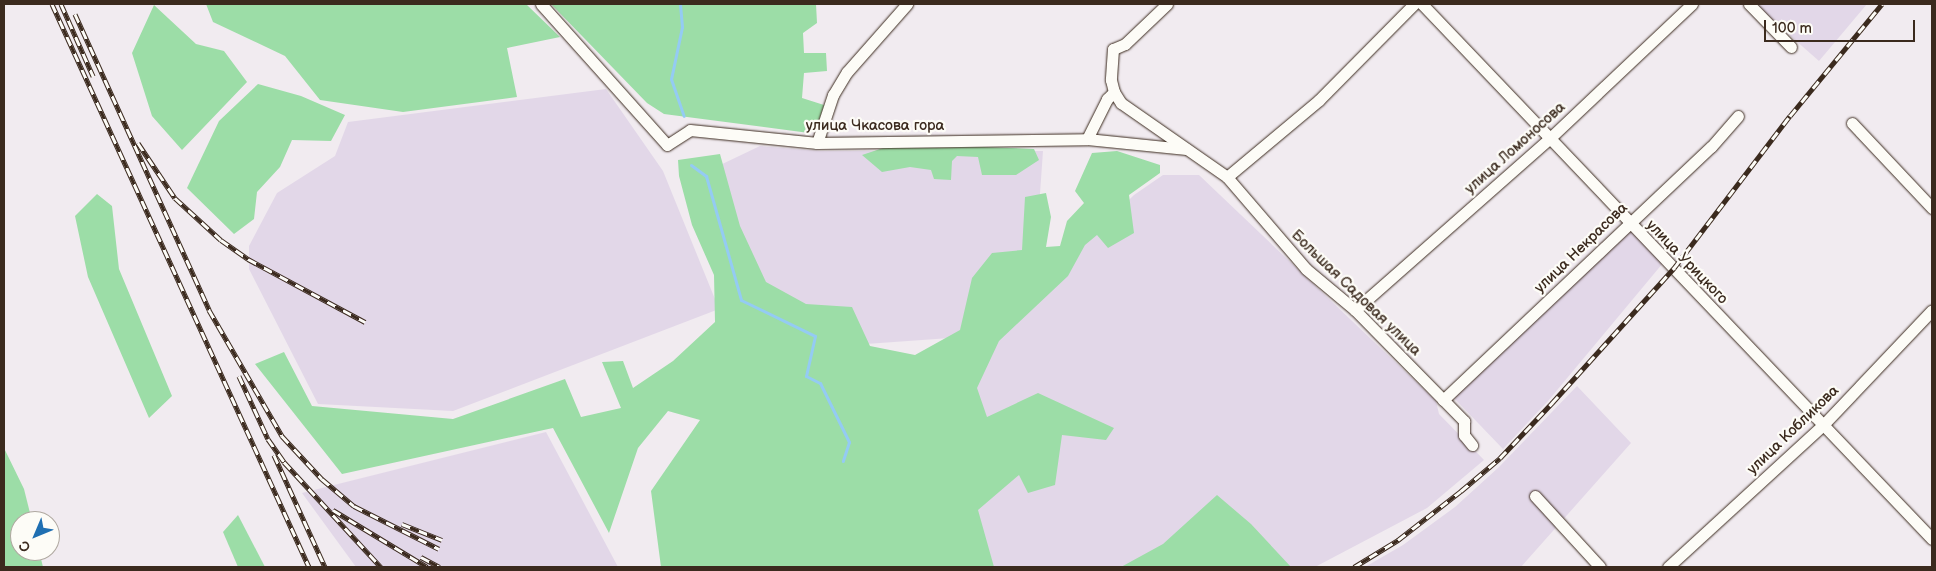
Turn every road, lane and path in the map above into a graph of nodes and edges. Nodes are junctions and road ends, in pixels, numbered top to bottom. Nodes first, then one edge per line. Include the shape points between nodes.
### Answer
1 (541, 4) edge
2 (907, 4) edge
3 (1167, 4) edge
4 (1414, 4) edge
5 (1422, 4) edge
6 (1692, 4) edge
7 (1749, 4) edge
8 (1791, 47) dead end
9 (1114, 92) junction
10 (1738, 116) dead end
11 (1852, 123) dead end
12 (1549, 138) junction
13 (1087, 139) junction
14 (817, 143) junction
15 (1186, 149) junction
16 (1227, 178) junction
17 (1932, 208) edge
18 (1628, 223) junction
19 (1355, 310) junction
20 (1932, 310) edge
21 (1444, 400) junction
22 (1823, 424) junction
23 (1472, 445) dead end
24 (1535, 496) dead end
25 (1932, 539) edge
26 (1600, 567) edge
27 (1668, 567) edge

1 - 14 street, улица Чкасова гора via 668,145 690,130
2 - 14 street via 847,72 834,95
3 - 9 street via 1125,44 1113,49 1110,64
4 - 16 street via 1319,100
5 - 12 street, улица Урицкого
6 - 12 street, улица Ломоносова
7 - 8 street
9 - 13 street via 1107,99
9 - 15 street, Большая Садовая улица via 1131,113
10 - 18 street, улица Некрасова via 1711,147
11 - 17 street
12 - 18 street, улица Урицкого
12 - 19 street, улица Ломоносова
13 - 14 street, улица Чкасова гора
13 - 15 street, улица Чкасова гора
15 - 16 street, Большая Садовая улица
16 - 19 street, Большая Садовая улица via 1306,269
18 - 21 street, улица Некрасова
18 - 22 street, улица Урицкого
19 - 21 street, Большая Садовая улица
20 - 22 street, улица Кобликова
21 - 23 street, Большая Садовая улица via 1464,420 1464,435
22 - 25 street, улица Урицкого
22 - 27 street, улица Кобликова
24 - 26 street

